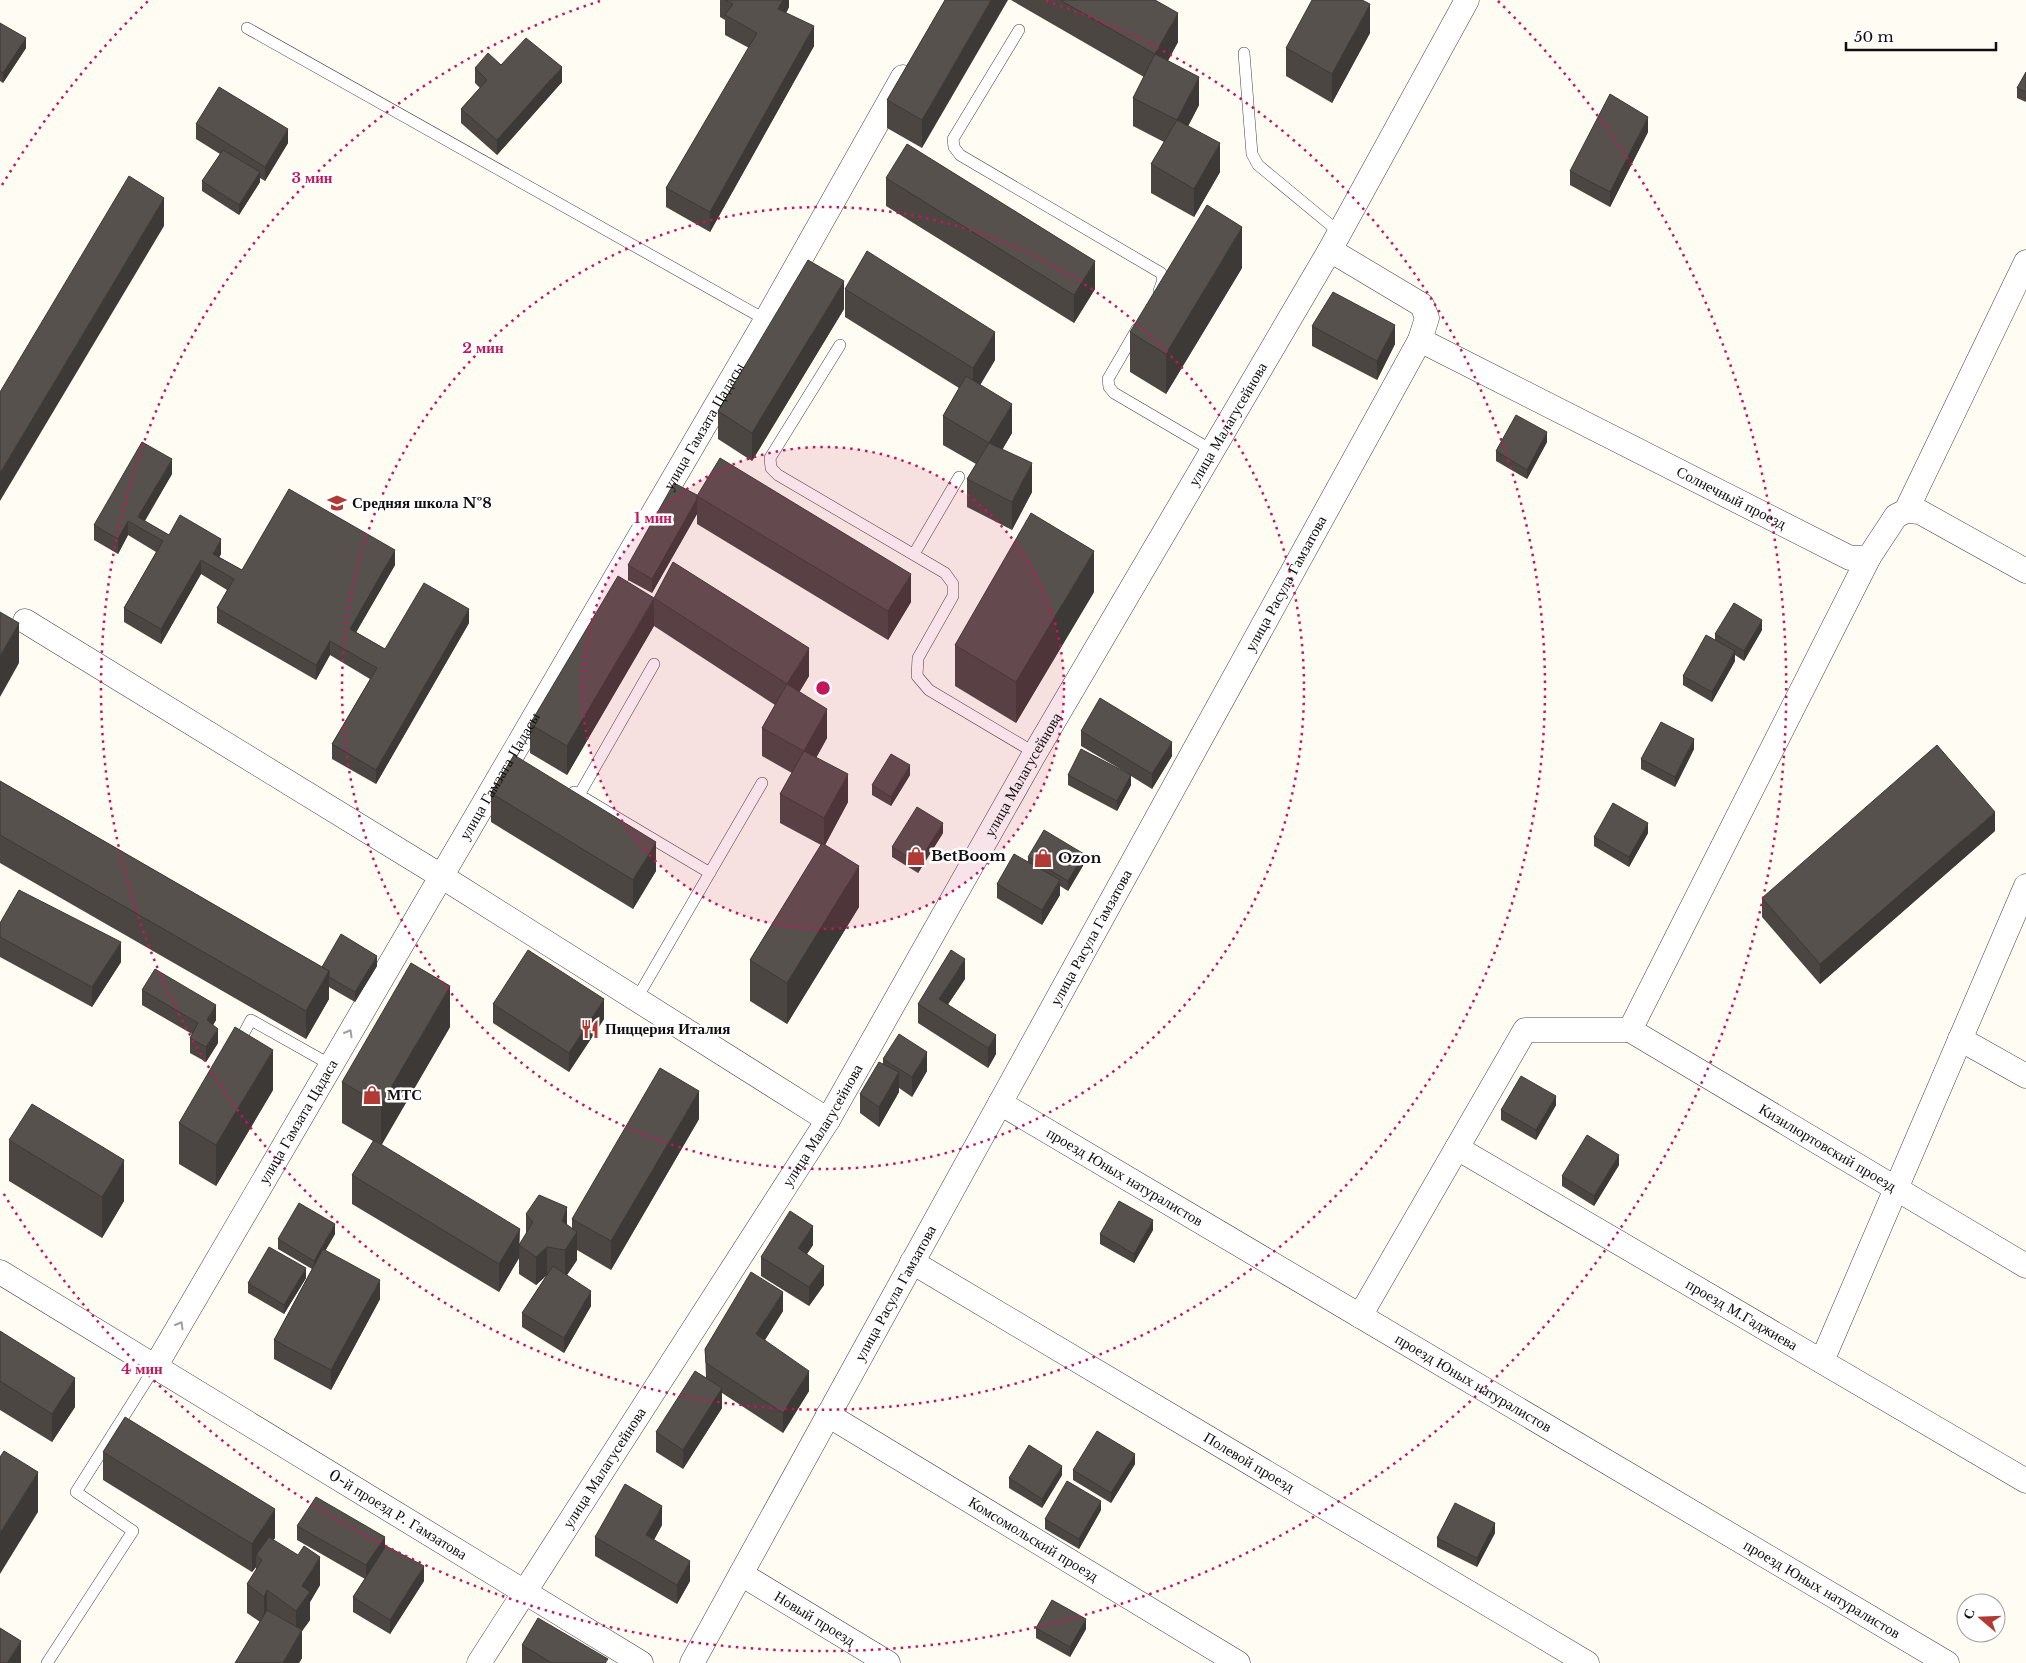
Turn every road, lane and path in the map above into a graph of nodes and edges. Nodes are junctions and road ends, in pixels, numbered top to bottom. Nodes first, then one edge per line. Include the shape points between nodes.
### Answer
1 (1467, 0) edge
2 (247, 28) dead end
3 (1019, 30) dead end
4 (1244, 52) dead end
5 (912, 60) edge
6 (1335, 241) junction
7 (2026, 262) edge
8 (1155, 297) edge
9 (766, 320) junction
10 (1141, 322) edge
11 (1420, 340) junction
12 (840, 346) dead end
13 (1213, 451) junction
14 (959, 477) dead end
15 (1906, 510) junction
16 (914, 554) junction
17 (1869, 557) junction
18 (2026, 571) edge
19 (25, 621) dead end
20 (654, 664) dead end
21 (1035, 753) junction
22 (762, 783) dead end
23 (562, 785) edge
24 (579, 795) junction
25 (710, 873) junction
26 (440, 876) junction
27 (2026, 886) edge
28 (637, 998) junction
29 (1630, 1030) junction
30 (1960, 1039) junction
31 (232, 1054) edge
32 (331, 1065) junction
33 (2026, 1076) edge
34 (1000, 1103) junction
35 (828, 1120) junction
36 (1457, 1148) junction
37 (1896, 1188) junction
38 (912, 1262) junction
39 (2026, 1266) edge
40 (0, 1272) edge
41 (1360, 1316) junction
42 (1822, 1361) junction
43 (155, 1367) junction
44 (828, 1415) junction
45 (2026, 1481) edge
46 (741, 1574) junction
47 (525, 1593) junction
48 (48, 1663) edge
49 (479, 1663) edge
50 (641, 1663) edge
51 (692, 1663) edge
52 (888, 1663) edge
53 (1238, 1663) edge
54 (1587, 1663) edge
55 (1947, 1663) edge

1 - 6 street, улица Малагусейнова
2 - 9 lane
3 - 8 lane via 953,139 954,147 960,155 1161,273 1164,280
4 - 6 lane via 1252,154 1258,165
5 - 9 street, улица Гамзата Цадасы
6 - 11 street, улица Расула Гамзатова via 1422,305 1427,318
6 - 13 street, улица Малагусейнова
7 - 15 street
9 - 26 street, улица Гамзата Цадасы via 515,759
10 - 13 lane via 1108,379 1109,387
11 - 17 street, Солнечный проезд via 1850,558
11 - 34 street, улица Расула Гамзатова
12 - 16 lane via 770,458 771,468
13 - 21 street, улица Малагусейнова
14 - 16 lane
15 - 17 street via 1896,516
15 - 18 street via 1920,512
16 - 21 lane via 945,573 953,584 953,596 918,658 917,676 929,690
17 - 29 street
19 - 26 street
20 - 24 lane
21 - 35 street, улица Малагусейнова
22 - 25 lane
23 - 24 lane
24 - 25 lane
25 - 28 lane
26 - 28 street
32 -> 26 street, улица Гамзата Цадаса
27 - 30 street
28 - 35 street
29 - 36 street via 1525,1030
29 - 37 street, Кизилюртовский проезд
30 - 33 street
30 - 37 street
31 - 32 lane via 252,1020
43 -> 32 street, улица Гамзата Цадаса
34 - 38 street, улица Расула Гамзатова
34 - 41 street, проезд Юных натуралистов
35 - 47 street, улица Малагусейнова
36 - 41 street
36 - 42 street, проезд М.Гаджиева
37 - 39 street, Кизилюртовский проезд
37 - 42 street
38 - 44 street, улица Расула Гамзатова
38 - 54 street, Полевой проезд
40 - 43 street, 0-й проезд Р. Гамзатова
41 - 55 street, проезд Юных натуралистов
42 - 45 street, проезд М.Гаджиева
43 - 47 street, 0-й проезд Р. Гамзатова
43 - 48 lane via 76,1492 133,1531
44 - 46 street, улица Расула Гамзатова
44 - 53 street, Комсомольский проезд
46 - 51 street, улица Расула Гамзатова
46 - 52 street, Новый проезд
47 - 49 street, улица Малагусейнова
47 - 50 street, 0-й проезд Р. Гамзатова

